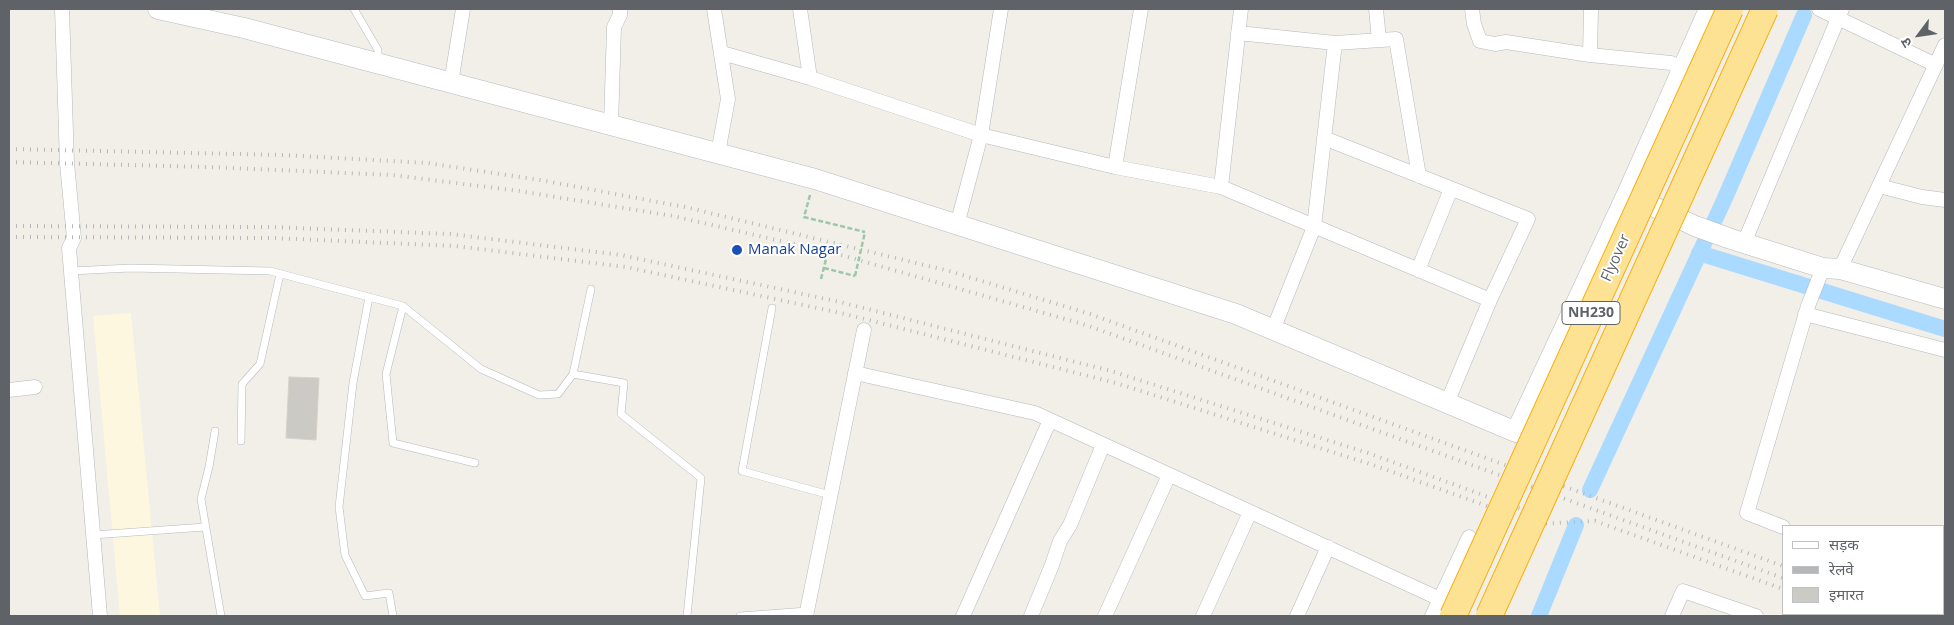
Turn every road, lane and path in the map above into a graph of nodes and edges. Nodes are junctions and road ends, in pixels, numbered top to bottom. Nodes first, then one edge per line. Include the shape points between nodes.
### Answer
1 (62, 9) edge
2 (354, 9) edge
3 (463, 9) edge
4 (620, 9) edge
5 (714, 9) edge
6 (800, 9) edge
7 (1001, 9) edge
8 (1141, 9) edge
9 (1241, 9) edge
10 (1376, 9) edge
11 (1472, 9) edge
12 (1591, 9) edge
13 (1709, 9) edge
14 (1730, 9) edge
15 (1765, 9) edge
16 (1819, 9) edge
17 (169, 10) edge
18 (1840, 13) edge
19 (1238, 33) junction
20 (1378, 40) junction
21 (1336, 43) junction
22 (1945, 45) edge
23 (722, 53) junction
24 (1590, 56) junction
25 (378, 63) junction
26 (1936, 65) junction
27 (1682, 69) junction
28 (810, 78) junction
29 (451, 83) junction
30 (611, 125) junction
31 (981, 135) junction
32 (1324, 138) junction
33 (718, 153) junction
34 (1115, 168) junction
35 (1419, 176) junction
36 (815, 179) junction
37 (1879, 186) junction
38 (1221, 188) junction
39 (1451, 189) junction
40 (1627, 194) junction
41 (1945, 200) edge
42 (957, 225) junction
43 (1314, 227) junction
44 (1738, 241) junction
45 (826, 259) dead end
46 (824, 268) junction
47 (1418, 270) junction
48 (71, 271) junction
49 (1828, 271) junction
50 (280, 274) junction
51 (822, 279) dead end
52 (591, 289) dead end
53 (370, 297) junction
54 (1945, 299) edge
55 (1490, 300) junction
56 (403, 306) junction
57 (772, 308) dead end
58 (1806, 310) junction
59 (864, 330) dead end
60 (1273, 330) junction
61 (1945, 350) edge
62 (856, 373) junction
63 (573, 374) junction
64 (35, 386) dead end
65 (9, 390) edge
66 (1447, 403) junction
67 (1050, 420) junction
68 (215, 432) dead end
69 (241, 441) dead end
70 (1103, 445) junction
71 (475, 463) dead end
72 (1169, 475) junction
73 (830, 496) junction
74 (1250, 512) junction
75 (205, 527) junction
76 (1782, 527) edge
77 (93, 535) junction
78 (1469, 537) dead end
79 (1328, 547) junction
80 (1446, 608) edge
81 (806, 614) edge
82 (100, 616) edge
83 (221, 616) edge
84 (393, 616) edge
85 (687, 616) edge
86 (740, 616) edge
87 (963, 616) edge
88 (1031, 616) edge
89 (1105, 616) edge
90 (1203, 616) edge
91 (1297, 616) edge
92 (1432, 616) edge
93 (1489, 616) edge
94 (1672, 616) edge
95 (1756, 616) edge

1 - 48 street via 66,164 74,238 69,248
2 - 25 lane via 378,50
3 - 29 street
4 - 30 street via 614,27
5 - 23 street
6 - 28 street
7 - 31 street
8 - 34 street
9 - 19 street
10 - 20 street
11 - 24 street via 1480,40
12 - 24 street
13 - 27 street
14 - 80 highway, Flyover / NH230, bridge
15 - 93 highway, NH230, bridge
16 - 18 street
17 - 25 street
18 - 26 street
18 - 44 street
19 - 21 street
19 - 38 street
20 - 21 street
20 - 35 street via 1396,39
21 - 32 street
22 - 26 street
23 - 28 street
23 - 33 street via 728,99
24 - 27 street via 1670,63
25 - 29 street
26 - 37 street
27 - 40 street
28 - 31 street
29 - 30 street
30 - 33 street
31 - 34 street
31 - 42 street
32 - 35 street
32 - 43 street
33 - 36 street
34 - 38 street
35 - 39 street
36 - 42 street
36 - 46 path, bridge via 804,217 865,232 855,276
37 - 41 street
37 - 49 street
38 - 43 street
39 - 47 street
39 - 55 street via 1528,220
40 - 44 street via 1696,226
40 - 66 street via 1516,432
42 - 60 street via 1236,314
43 - 47 street
43 - 60 street
44 - 49 street
45 - 46 path
46 - 51 path
47 - 55 street
48 - 50 lane via 130,268 270,271
48 - 77 street
49 - 54 street
49 - 58 street
50 - 53 lane
50 - 69 lane via 260,364 242,384
52 - 63 lane
53 - 56 lane
53 - 84 lane via 353,383 339,507 345,556 365,596 389,593
55 - 66 street
56 - 63 lane via 482,369 539,395 558,394
56 - 71 lane via 386,374 393,443
57 - 73 lane via 742,471
58 - 61 street
58 - 76 street via 1748,513
59 - 62 street
60 - 66 street
62 - 67 street
62 - 73 street
63 - 85 lane via 624,383 621,414 701,478
64 - 65 street
67 - 70 street
67 - 87 street
68 - 75 lane via 201,499
70 - 72 street
70 - 88 street via 1070,524 1060,540
72 - 74 street
72 - 89 street
73 - 81 street
74 - 79 street
74 - 90 street
75 - 77 lane
75 - 83 lane
77 - 82 street
78 - 80 street
79 - 80 street
79 - 91 street
80 - 92 street
81 - 86 lane
94 - 95 street via 1684,591

